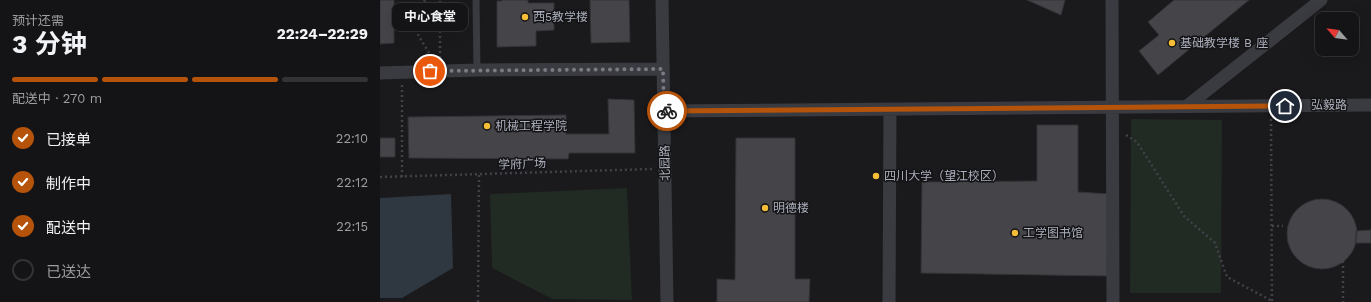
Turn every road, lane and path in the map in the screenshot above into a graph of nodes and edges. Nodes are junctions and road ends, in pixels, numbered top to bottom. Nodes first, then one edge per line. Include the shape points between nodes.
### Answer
1 (425, 0) edge
2 (440, 0) edge
3 (476, 0) edge
4 (662, 0) edge
5 (1112, 0) edge
6 (1321, 0) edge
7 (394, 22) dead end
8 (411, 23) junction
9 (429, 53) dead end
10 (663, 69) junction
11 (477, 70) junction
12 (440, 71) junction
13 (402, 72) junction
14 (380, 73) edge
15 (1371, 105) edge
16 (1113, 106) junction
17 (1187, 106) junction
18 (1271, 106) junction
19 (890, 109) junction
20 (664, 111) junction
21 (1113, 127) junction
22 (665, 168) junction
23 (479, 175) junction
24 (380, 177) edge
25 (402, 177) junction
26 (1272, 226) junction
27 (1283, 226) dead end
28 (1343, 261) dead end
29 (478, 302) edge
30 (667, 302) edge
31 (889, 302) edge
32 (1113, 302) edge
33 (1272, 302) edge
34 (1343, 302) edge

1 - 8 path
2 - 12 path
3 - 11 lane
4 - 10 street, 北园路
5 - 16 street
6 - 17 street
7 - 8 path
8 - 9 path
10 - 11 street
10 - 20 street, 北园路
11 - 12 street
12 - 13 street
13 - 14 street
13 - 25 path
15 - 18 street, 弘毅路
16 - 17 street, 弘毅路
16 - 19 street, 弘毅路
16 - 21 street
17 - 18 street, 弘毅路
18 - 26 path
19 - 20 street, 弘毅路
19 - 31 street
20 - 22 street, 北园路
21 - 32 street
21 - 33 path via 1137,142 1184,216 1215,243 1227,277
22 - 23 path, 学府广场
22 - 30 street, 北园路
23 - 25 path, 学府广场
23 - 29 path
24 - 25 path, 学府广场
26 - 27 path
26 - 33 path
28 - 34 path

